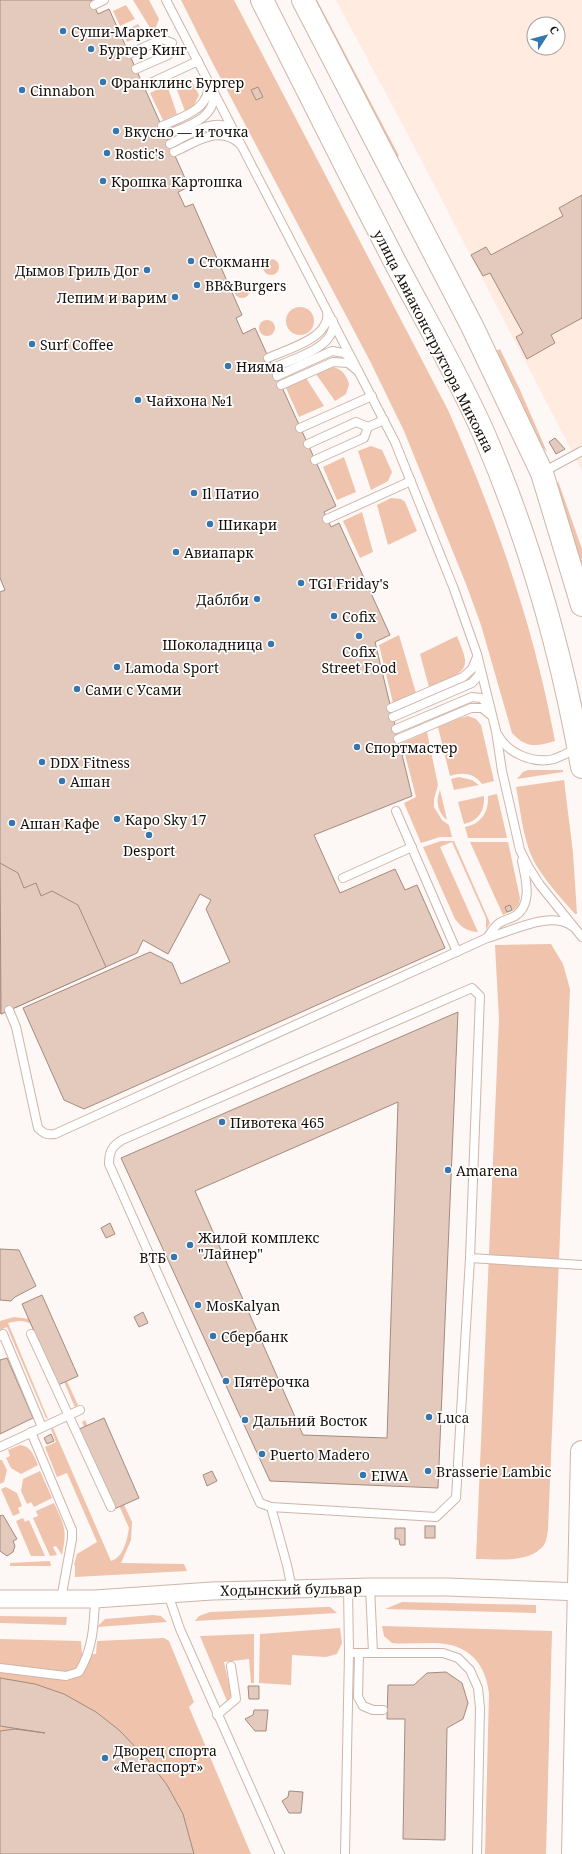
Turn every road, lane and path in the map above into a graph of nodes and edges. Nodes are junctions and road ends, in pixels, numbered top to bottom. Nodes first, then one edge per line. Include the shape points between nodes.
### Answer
1 (104, 0) edge
2 (166, 0) edge
3 (262, 0) edge
4 (303, 0) edge
5 (94, 5) dead end
6 (186, 37) junction
7 (172, 43) junction
8 (129, 54) dead end
9 (198, 61) junction
10 (136, 69) dead end
11 (206, 76) junction
12 (144, 86) dead end
13 (212, 89) junction
14 (162, 126) dead end
15 (166, 135) dead end
16 (237, 135) junction
17 (170, 144) dead end
18 (243, 147) junction
19 (174, 152) dead end
20 (325, 304) junction
21 (331, 317) junction
22 (268, 358) dead end
23 (356, 365) junction
24 (273, 368) dead end
25 (277, 376) dead end
26 (363, 377) junction
27 (281, 385) dead end
28 (372, 396) junction
29 (384, 420) junction
30 (368, 427) junction
31 (300, 428) dead end
32 (308, 444) dead end
33 (582, 451) edge
34 (315, 460) dead end
35 (542, 473) junction
36 (411, 481) junction
37 (327, 519) dead end
38 (582, 605) edge
39 (477, 654) junction
40 (480, 665) junction
41 (490, 706) junction
42 (391, 708) dead end
43 (393, 718) dead end
44 (494, 721) junction
45 (396, 729) dead end
46 (496, 731) junction
47 (398, 739) dead end
48 (581, 753) edge
49 (396, 810) dead end
50 (412, 847) junction
51 (520, 850) junction
52 (343, 878) dead end
53 (576, 930) junction
54 (582, 937) edge
55 (487, 938) junction
56 (457, 952) junction
57 (9, 1010) dead end
58 (470, 1258) junction
59 (582, 1265) edge
60 (32, 1334) dead end
61 (0, 1336) edge
62 (80, 1410) dead end
63 (69, 1415) junction
64 (42, 1427) junction
65 (31, 1432) junction
66 (0, 1446) edge
67 (582, 1452) edge
68 (111, 1507) dead end
69 (271, 1508) junction
70 (370, 1587) junction
71 (348, 1588) junction
72 (292, 1589) junction
73 (580, 1592) edge
74 (168, 1594) junction
75 (0, 1599) edge
76 (61, 1599) junction
77 (95, 1599) junction
78 (349, 1653) junction
79 (359, 1653) junction
80 (373, 1653) junction
81 (231, 1666) dead end
82 (0, 1668) edge
83 (383, 1710) dead end
84 (217, 1714) junction
85 (280, 1854) edge
86 (345, 1854) edge
87 (477, 1854) edge
88 (572, 1854) edge

1 - 5 lane
2 - 6 lane
3 - 48 street, улица Авиаконструктора Микояна via 483,433 512,506 548,615
4 - 35 street via 472,326
6 - 7 lane
6 - 9 lane
7 - 8 lane via 162,39
7 - 10 lane via 168,55
9 - 11 lane
9 - 12 lane
11 - 13 lane
11 - 14 lane via 208,93 200,106
13 - 15 lane via 214,101 211,110 205,116
13 - 16 lane
16 - 17 lane via 228,126 214,124
16 - 18 lane
18 - 19 lane via 230,136 216,134
18 - 20 lane
20 - 21 lane
20 - 22 lane via 328,314 326,323 317,335
21 - 23 lane
21 - 24 lane via 334,329 325,344
23 - 25 lane via 348,354 332,352
23 - 26 lane
26 - 27 lane via 352,365 338,362
26 - 28 lane
28 - 29 lane
28 - 31 lane
29 - 30 lane
29 - 36 lane
30 - 32 lane via 356,422
30 - 34 lane via 364,438
33 - 35 lane
35 - 38 street
36 - 37 lane
36 - 39 lane
39 - 40 lane
39 - 42 lane via 475,666 463,677
40 - 41 lane
40 - 43 lane via 479,675 472,683
41 - 44 lane
41 - 45 lane via 484,700 472,696
44 - 46 lane
44 - 47 lane via 486,710 479,707 471,708
46 - 48 lane via 501,741 520,755 553,759
46 - 51 lane via 502,771
49 - 50 lane
50 - 52 lane
50 - 56 lane
51 - 53 lane via 528,868
51 - 55 lane via 526,881 526,904 522,911 498,924
53 - 54 lane
53 - 55 lane via 561,920 553,919
55 - 56 lane
56 - 57 lane via 49,1135 38,1128 16,1027
58 - 59 lane
58 - 69 lane via 456,1498 436,1517
58 - 69 lane via 480,996 472,988 114,1145 109,1153 109,1164 254,1492 260,1503
60 - 63 lane
61 - 64 lane via 3,1334
62 - 63 lane
63 - 64 lane
63 - 68 lane
64 - 65 lane
65 - 66 lane
65 - 76 lane via 72,1530
67 - 73 street
69 - 72 lane
70 - 71 street, Ходынский бульвар
70 - 73 street, Ходынский бульвар
70 - 80 lane
71 - 72 street, Ходынский бульвар
71 - 78 lane
72 - 74 street, Ходынский бульвар
73 - 88 street
74 - 77 street, Ходынский бульвар
74 - 84 lane via 180,1629
75 - 76 street, Ходынский бульвар
76 - 77 street, Ходынский бульвар
77 - 82 lane via 94,1631 85,1662 79,1672 66,1676
78 - 79 lane
78 - 86 lane
79 - 80 lane
79 - 83 lane via 358,1697 363,1706
80 - 87 lane via 443,1653 458,1658 470,1670 478,1688 480,1708
81 - 84 lane via 236,1699
84 - 85 lane

